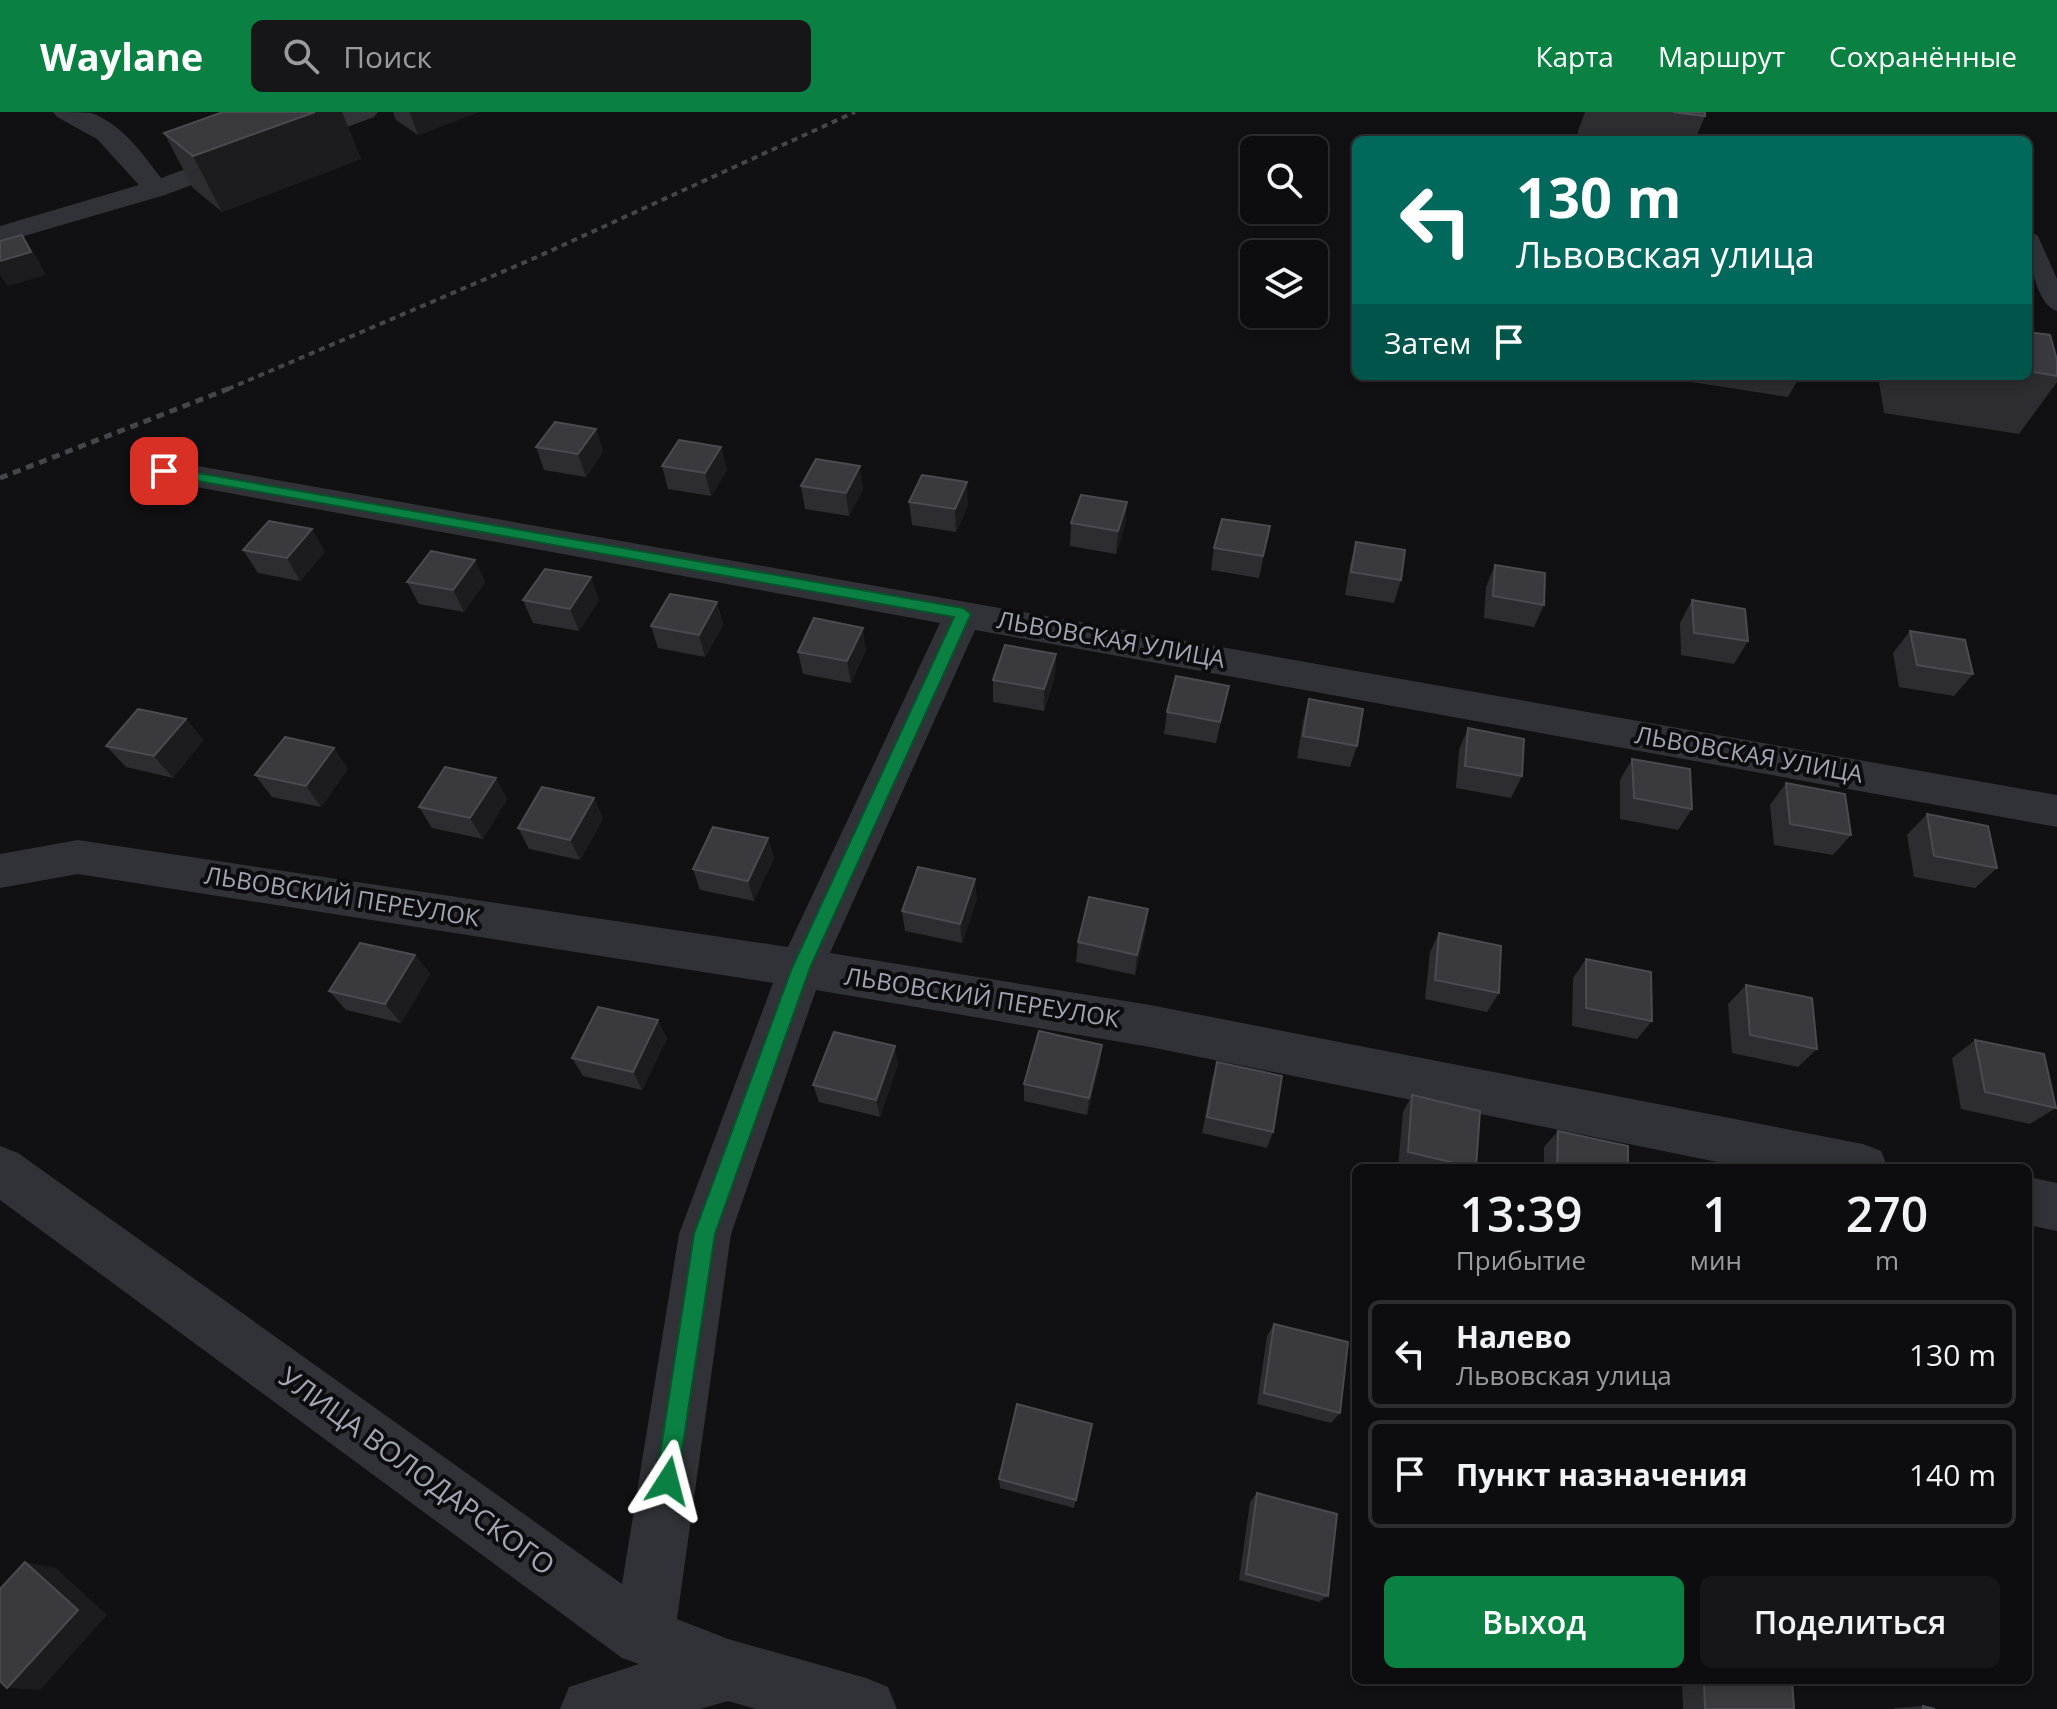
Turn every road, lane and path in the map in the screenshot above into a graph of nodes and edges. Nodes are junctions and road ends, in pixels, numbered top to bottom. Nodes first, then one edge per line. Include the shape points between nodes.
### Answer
1 (66, 112) edge
2 (365, 112) edge
3 (155, 189) junction
4 (0, 235) edge
5 (2032, 245) edge
6 (2057, 304) edge
7 (164, 471) dead end
8 (963, 614) junction
9 (2057, 811) edge
10 (0, 871) edge
11 (801, 968) junction
12 (1843, 1164) edge
13 (0, 1170) edge
14 (2032, 1202) edge
15 (2057, 1207) edge
16 (644, 1636) junction
17 (728, 1670) junction
18 (591, 1709) edge
19 (866, 1709) edge

1 - 3 street via 90,120 129,152
2 - 3 street
3 - 4 street
5 - 6 lane
7 - 8 street, ЛЬВОВСКАЯ УЛИЦА
8 - 9 street, ЛЬВОВСКАЯ УЛИЦА
8 - 11 street
10 - 11 street, ЛЬВОВСКИЙ ПЕРЕУЛОК via 78,857
11 - 12 street, ЛЬВОВСКИЙ ПЕРЕУЛОК via 1150,1026
11 - 16 street via 705,1234
13 - 16 street, УЛИЦА ВОЛОДАРСКОГО
14 - 15 street
16 - 17 street, УЛИЦА ВОЛОДАРСКОГО
17 - 18 street
17 - 19 street, УЛИЦА ВОЛОДАРСКОГО

